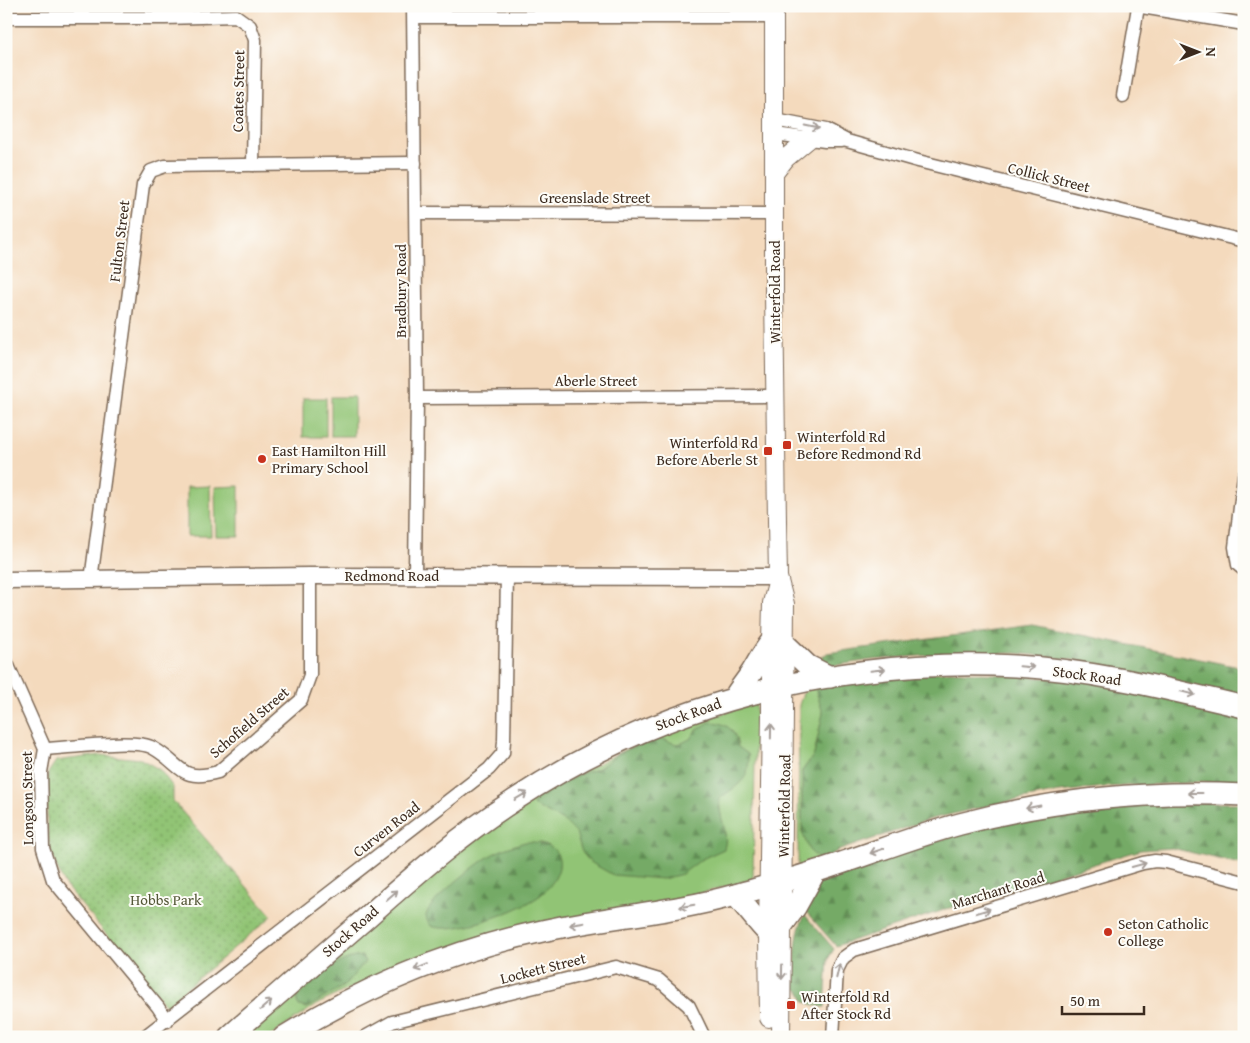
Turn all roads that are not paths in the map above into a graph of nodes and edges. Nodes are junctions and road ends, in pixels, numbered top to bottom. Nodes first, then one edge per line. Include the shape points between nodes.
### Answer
1 (1137, 6) edge
2 (165, 12) edge
3 (413, 12) edge
4 (774, 12) edge
5 (6, 18) edge
6 (1244, 24) edge
7 (1123, 96) dead end
8 (775, 127) junction
9 (810, 138) junction
10 (847, 141) junction
11 (415, 163) junction
12 (253, 165) junction
13 (774, 172) junction
14 (416, 213) junction
15 (774, 214) junction
16 (1244, 242) edge
17 (775, 396) junction
18 (417, 398) junction
19 (1244, 475) edge
20 (1241, 568) edge
21 (415, 575) junction
22 (507, 575) junction
23 (310, 576) junction
24 (778, 577) junction
25 (6, 580) edge
26 (91, 580) junction
27 (778, 643) junction
28 (6, 661) edge
29 (830, 677) junction
30 (778, 687) junction
31 (734, 698) junction
32 (1244, 707) edge
33 (45, 749) junction
34 (1244, 795) edge
35 (815, 872) junction
36 (1244, 882) edge
37 (776, 883) junction
38 (735, 895) junction
39 (775, 928) junction
40 (167, 1020) junction
41 (144, 1037) edge
42 (229, 1037) edge
43 (284, 1037) edge
44 (365, 1037) edge
45 (704, 1037) edge
46 (770, 1037) edge
47 (782, 1037) edge
48 (833, 1037) edge

1 - 6 street
1 - 7 street
2 - 5 street, Coates Street
2 - 12 street, Coates Street via 236,16 250,26 255,40
3 - 4 street
3 - 11 street, Bradbury Road
4 - 8 main road, Winterfold Road
8 - 9 street, Collick Street
8 -> 10 street, Collick Street via 826,130
8 - 13 main road, Winterfold Road
9 - 10 street, Collick Street
9 - 13 main road
10 - 16 street, Collick Street
11 - 12 street, Fulton Street
11 - 14 street, Bradbury Road
12 - 26 street, Fulton Street via 165,166 151,171 143,185
13 - 15 main road, Winterfold Road
14 - 15 street, Greenslade Street
14 - 18 street, Bradbury Road
15 - 17 main road, Winterfold Road
17 - 18 street, Aberle Street
17 - 24 main road, Winterfold Road
18 - 21 street, Bradbury Road
19 - 20 street via 1235,547
21 - 22 street, Redmond Road
21 - 23 street, Redmond Road
22 - 24 street, Redmond Road
22 - 40 street, Curven Road via 503,753 489,769
23 - 26 street, Redmond Road
23 - 33 street, Schofield Street via 310,675 301,700 218,772 202,776 185,773 153,748 135,743
24 - 27 main road, Winterfold Road via 785,604
25 - 26 street, Redmond Road
27 - 29 highway via 808,666
27 - 30 main road, Winterfold Road
27 - 31 highway via 761,654
28 - 33 street, Longson Street
29 - 30 highway, Stock Road
29 -> 32 highway, Stock Road via 912,667 1015,666 1132,681
30 - 31 highway, Stock Road
30 - 37 main road, Winterfold Road
42 -> 31 highway, Stock Road via 410,879 513,800 616,743
33 - 40 street, Longson Street via 40,772 43,848 53,880
34 -> 35 highway via 1145,794 1068,801 957,825
35 - 37 highway
35 - 39 highway via 796,906
48 -> 36 street, Marchant Road via 837,970 843,958 854,950 1155,861
37 - 38 highway
37 - 39 main road, Winterfold Road
38 - 39 highway via 756,921
38 -> 43 highway via 539,931 469,949 386,981
39 - 46 main road, Winterfold Road
39 -> 47 main road, Winterfold Road
40 - 41 street, Curven Road
44 - 45 street, Lockett Street via 392,1022 616,966 659,980 689,1006

